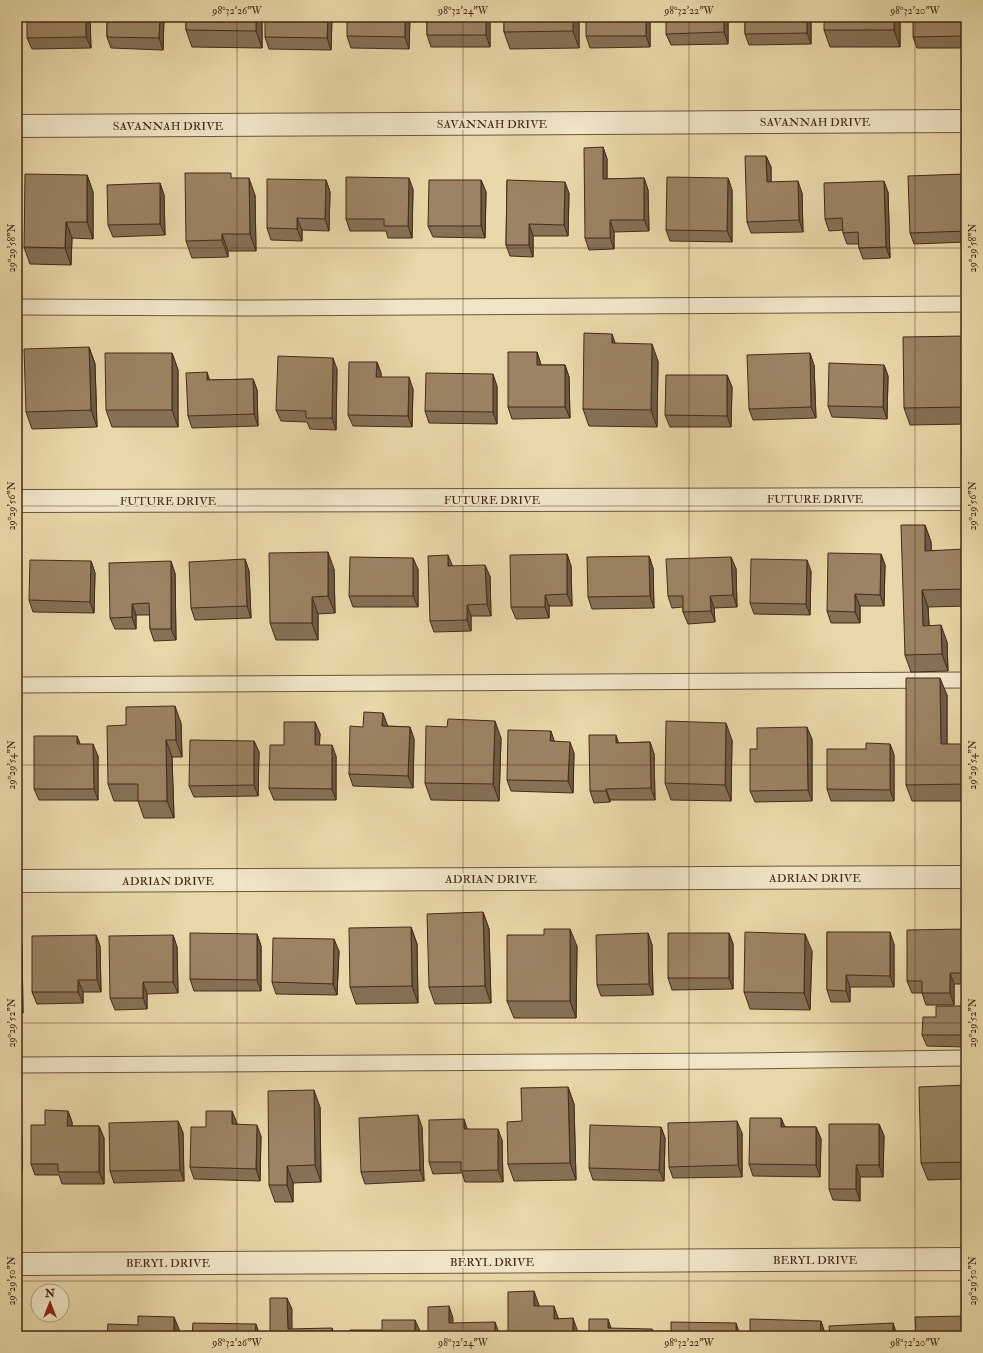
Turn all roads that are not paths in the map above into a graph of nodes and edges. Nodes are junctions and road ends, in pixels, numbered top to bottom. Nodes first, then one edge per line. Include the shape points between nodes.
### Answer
1 (966, 121) edge
2 (17, 126) edge
3 (966, 304) edge
4 (17, 307) edge
5 (966, 498) edge
6 (17, 501) edge
7 (966, 680) edge
8 (17, 685) edge
9 (966, 877) edge
10 (17, 881) edge
11 (966, 1058) edge
12 (17, 1065) edge
13 (966, 1259) edge
14 (17, 1264) edge

1 - 2 street, SAVANNAH DRIVE
3 - 4 lane
5 - 6 street, FUTURE DRIVE
7 - 8 lane
9 - 10 street, ADRIAN DRIVE
11 - 12 lane
13 - 14 street, BERYL DRIVE

